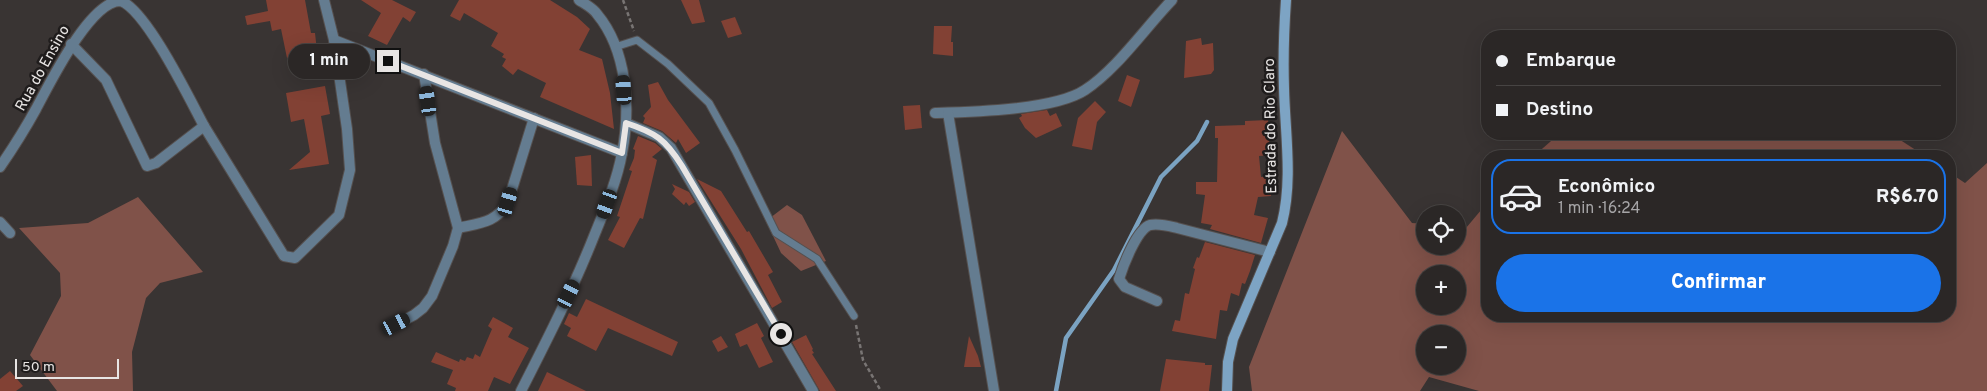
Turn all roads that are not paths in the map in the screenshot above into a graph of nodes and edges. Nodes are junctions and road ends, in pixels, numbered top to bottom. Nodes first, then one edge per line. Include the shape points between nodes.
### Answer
1 (324, 0) edge
2 (579, 0) edge
3 (1172, 0) edge
4 (1286, 0) edge
5 (334, 40) junction
6 (71, 44) junction
7 (615, 47) junction
8 (424, 74) junction
9 (948, 112) junction
10 (935, 113) dead end
11 (534, 118) junction
12 (626, 123) junction
13 (204, 126) junction
14 (622, 153) junction
15 (0, 167) edge
16 (0, 222) edge
17 (458, 228) junction
18 (10, 233) dead end
19 (1270, 252) junction
20 (1157, 301) dead end
21 (854, 316) road end
22 (396, 324) dead end
23 (521, 391) edge
24 (813, 391) edge
25 (994, 391) edge
26 (1227, 391) edge

1 - 5 street
2 - 7 street via 596,13 613,38
3 - 9 street via 1108,71 1084,90 1038,105
4 - 19 main road, Estrada do Rio Claro via 1287,192 1282,222
5 - 8 street
5 - 13 street, Rua do Ensino via 349,152 347,184 339,214 295,258 284,256
6 - 13 street via 106,80 147,166 156,163
6 - 13 street, Rua do Ensino via 100,8 112,0 122,1 158,41
6 - 15 street, Rua do Ensino via 56,66 22,134
7 - 12 street via 623,74
7 - 21 lane via 638,40 709,102 776,234 818,259
8 - 11 street
8 - 17 street via 435,143
9 - 10 street
9 - 25 street
11 - 14 street
11 - 17 street via 503,211 489,221
12 - 14 street
12 - 24 street via 659,136 671,148
14 - 23 street via 601,220 577,278
16 - 18 street
17 - 22 street via 454,246 432,296 423,308
19 - 20 street via 1177,228 1150,225 1139,233 1119,279 1125,287
19 - 26 main road, Estrada do Rio Claro via 1233,339

